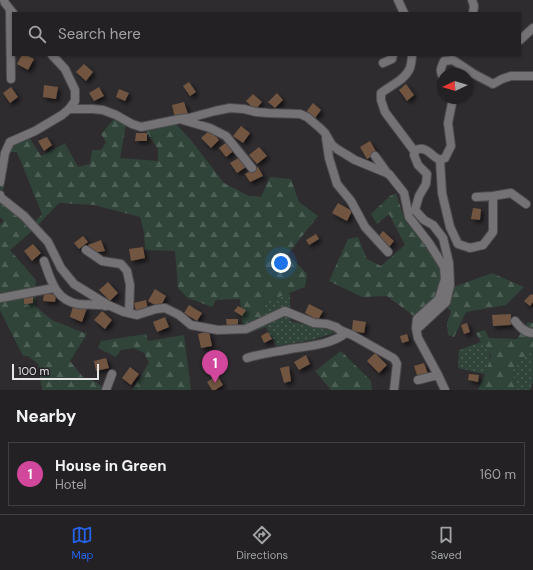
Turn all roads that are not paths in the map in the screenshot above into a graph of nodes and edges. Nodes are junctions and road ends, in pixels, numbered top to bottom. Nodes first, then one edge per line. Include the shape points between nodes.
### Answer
1 (4, 0) edge
2 (398, 0) edge
3 (472, 0) edge
4 (12, 12) edge
5 (404, 12) edge
6 (473, 12) edge
7 (533, 28) edge
8 (521, 39) edge
9 (53, 56) edge
10 (393, 56) edge
11 (412, 56) edge
12 (383, 63) dead end
13 (441, 68) edge
14 (465, 68) edge
15 (473, 73) edge
16 (533, 76) edge
17 (11, 79) dead end
18 (452, 104) edge
19 (69, 109) junction
20 (180, 119) junction
21 (325, 133) junction
22 (415, 152) junction
23 (375, 156) dead end
24 (440, 160) junction
25 (252, 168) dead end
26 (389, 174) junction
27 (0, 182) edge
28 (0, 196) edge
29 (493, 196) junction
30 (476, 197) dead end
31 (526, 204) dead end
32 (86, 250) dead end
33 (388, 252) dead end
34 (44, 261) dead end
35 (54, 288) junction
36 (0, 298) edge
37 (110, 306) junction
38 (129, 313) junction
39 (515, 321) dead end
40 (416, 328) junction
41 (533, 332) edge
42 (346, 333) junction
43 (247, 358) dead end
44 (112, 374) dead end
45 (438, 375) junction
46 (418, 380) dead end
47 (106, 390) edge
48 (394, 390) edge
49 (446, 390) edge

1 - 4 street
2 - 5 street
3 - 6 street
4 - 17 street
7 - 8 street
9 - 19 street via 65,68 75,90 75,101
10 - 12 street
11 - 22 street via 406,75 381,93 381,100 385,112
13 - 14 street via 444,61 453,60
15 - 16 street via 493,84 511,76
18 - 24 street via 448,123 451,146 445,158
19 - 20 street via 103,110 141,127
19 - 27 street via 10,142 5,153
20 - 21 street via 230,108 300,114
20 - 25 street via 226,136
21 - 26 street via 332,145 344,154
21 - 33 street via 337,184 351,201 365,227
22 - 24 street via 420,148 425,149
22 - 40 street via 418,165 427,174 426,184 415,210 433,225 443,238 449,262 450,284 446,302
23 - 26 street
24 - 29 street via 442,193 450,227 458,244 470,248 483,245 493,232
26 - 40 street via 404,194 409,217 444,267 445,279 439,299 417,319
28 - 37 street via 24,216 48,242 61,268 74,284
29 - 30 street
29 - 31 street via 511,193
32 - 38 street via 102,261 121,264 127,271 130,285
34 - 35 street
35 - 36 street
35 - 37 street via 63,298 77,304
37 - 38 street
38 - 42 street via 137,314 165,308 191,325 218,330 246,328 285,311 314,323 328,324
39 - 41 street via 522,329
40 - 45 street via 418,338
42 - 43 street via 324,343
42 - 48 street via 395,360 397,364
44 - 47 street
45 - 46 street
45 - 49 street

